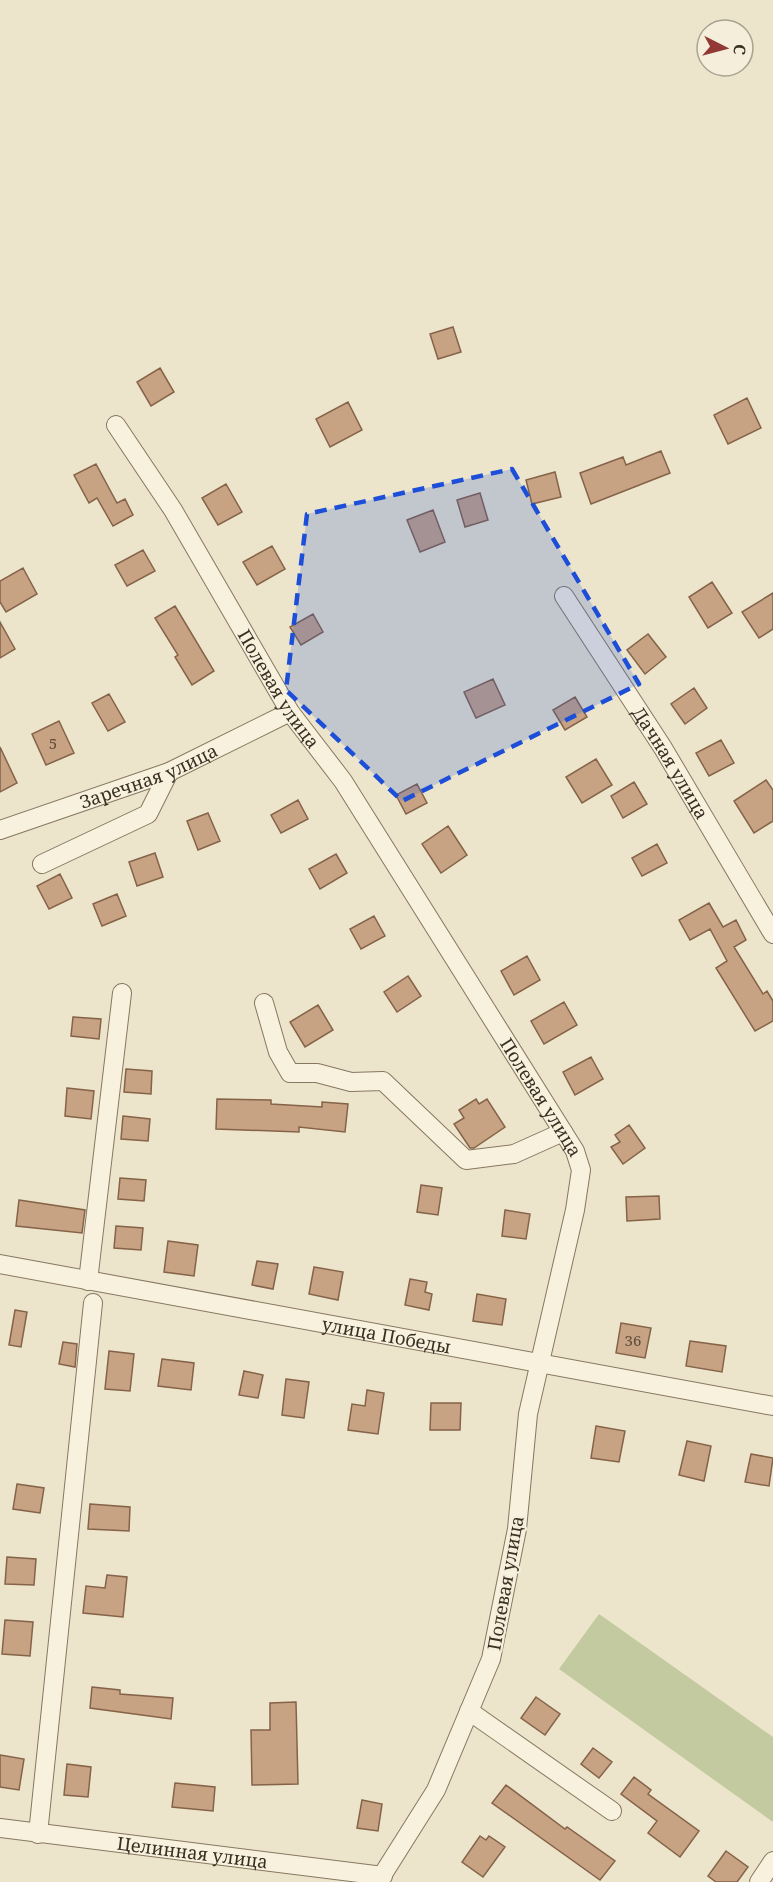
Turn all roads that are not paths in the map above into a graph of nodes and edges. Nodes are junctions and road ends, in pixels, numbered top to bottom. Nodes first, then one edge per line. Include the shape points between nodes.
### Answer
1 (116, 425) dead end
2 (564, 596) dead end
3 (290, 712) junction
4 (169, 772) junction
5 (0, 830) edge
6 (42, 864) dead end
7 (773, 934) edge
8 (122, 993) dead end
9 (264, 1004) dead end
10 (563, 1132) junction
11 (0, 1264) edge
12 (88, 1281) junction
13 (93, 1303) dead end
14 (540, 1363) junction
15 (773, 1406) edge
16 (469, 1712) junction
17 (612, 1811) dead end
18 (0, 1828) edge
19 (38, 1834) junction
20 (773, 1861) edge
21 (380, 1879) edge
22 (759, 1882) edge

1 - 3 street, Полевая улица via 173,510
2 - 7 street, Дачная улица via 663,748
3 - 4 street, Заречная улица
3 - 10 street, Полевая улица via 343,782
4 - 5 street, Заречная улица
4 - 6 street via 148,814
8 - 12 street
9 - 10 street via 278,1052 290,1073 317,1073 351,1082 383,1081 466,1160 514,1154
10 - 14 street, Полевая улица via 575,1151 580,1170 575,1210
11 - 12 street, улица Победы
12 - 14 street, улица Победы
13 - 19 street
14 - 15 street, улица Победы
14 - 16 street, Полевая улица via 528,1414 517,1528 491,1659
16 - 17 street
16 - 21 street, Полевая улица via 436,1790
18 - 19 street, Целинная улица
19 - 21 street, Целинная улица
20 - 22 street

